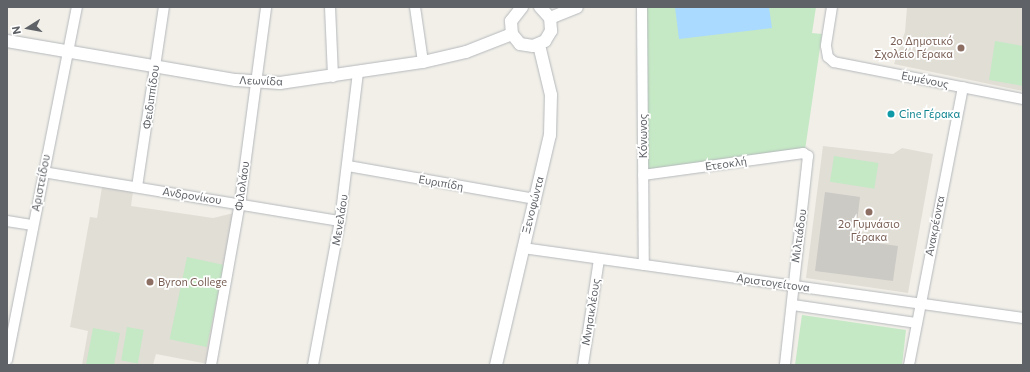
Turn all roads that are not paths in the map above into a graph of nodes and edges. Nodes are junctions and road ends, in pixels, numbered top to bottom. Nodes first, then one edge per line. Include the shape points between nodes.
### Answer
1 (78, 7) edge
2 (164, 7) edge
3 (266, 7) edge
4 (330, 7) edge
5 (415, 7) edge
6 (522, 7) edge
7 (540, 7) edge
8 (577, 7) edge
9 (642, 7) edge
10 (832, 7) edge
11 (550, 18) junction
12 (512, 34) junction
13 (7, 41) edge
14 (539, 45) junction
15 (69, 51) junction
16 (423, 62) junction
17 (155, 67) junction
18 (358, 73) junction
19 (333, 77) junction
20 (255, 83) junction
21 (963, 87) junction
22 (1023, 99) edge
23 (808, 156) joint
24 (348, 166) junction
25 (43, 172) junction
26 (643, 175) junction
27 (137, 187) junction
28 (535, 199) junction
29 (240, 203) junction
30 (7, 221) edge
31 (340, 221) junction
32 (33, 225) junction
33 (523, 248) junction
34 (599, 259) junction
35 (644, 265) junction
36 (794, 286) junction
37 (793, 305) junction
38 (919, 306) junction
39 (1023, 318) edge
40 (916, 324) junction
41 (7, 360) edge
42 (211, 365) edge
43 (313, 365) edge
44 (496, 365) edge
45 (583, 365) edge
46 (785, 365) edge
47 (909, 365) edge

1 - 15 street, Αριστείδου
2 - 17 street, Φειδιππίδου
3 - 20 street, Φιλολάου
4 - 19 street
5 - 16 street
6 - 12 street via 511,21
7 - 11 street
8 - 11 street
9 - 26 street, Κόνωνος
10 - 21 street, Ευμένους via 826,46 828,57 834,62
11 - 14 street via 551,31
12 - 14 street via 520,44
12 - 16 street, Λεωνίδα via 466,52
13 - 15 street, Λεωνίδα
14 - 28 street, Ξενοφώντα via 552,95 552,120
15 - 17 street, Λεωνίδα
15 - 25 street, Αριστείδου
16 - 18 street, Λεωνίδα
17 - 20 street, Λεωνίδα
17 - 27 street, Φειδιππίδου
18 - 19 street, Λεωνίδα
18 - 24 street, Μενελάου
19 - 20 street, Λεωνίδα
20 - 29 street, Φιλολάου
21 - 22 street, Ευμένους
21 - 38 street, Ανακρέοντα
23 - 26 street, Ετεοκλή via 803,153
23 - 36 street, Μιλτιάδου
24 - 28 street, Ευριπίδη
24 - 31 street, Μενελάου
25 - 27 street, Ανδρονίκου
25 - 32 street, Αριστείδου
26 - 35 street, Κόνωνος
27 - 29 street, Ανδρονίκου
28 - 33 street, Ξενοφώντα
29 - 31 street, Ανδρονίκου
29 - 42 street, Φιλολάου
30 - 32 street
31 - 43 street, Μενελάου
32 - 41 street, Αριστείδου
33 - 34 street, Αριστογείτονα
33 - 44 street, Ξενοφώντα
34 - 35 street, Αριστογείτονα
34 - 45 street, Μνησικλέους
35 - 36 street, Αριστογείτονα
36 - 37 street, Μιλτιάδου
36 - 38 street, Αριστογείτονα
37 - 40 street
37 - 46 street, Μιλτιάδου
38 - 39 street, Αριστογείτονα
38 - 40 street, Ανακρέοντα
40 - 47 street, Ανακρέοντα

